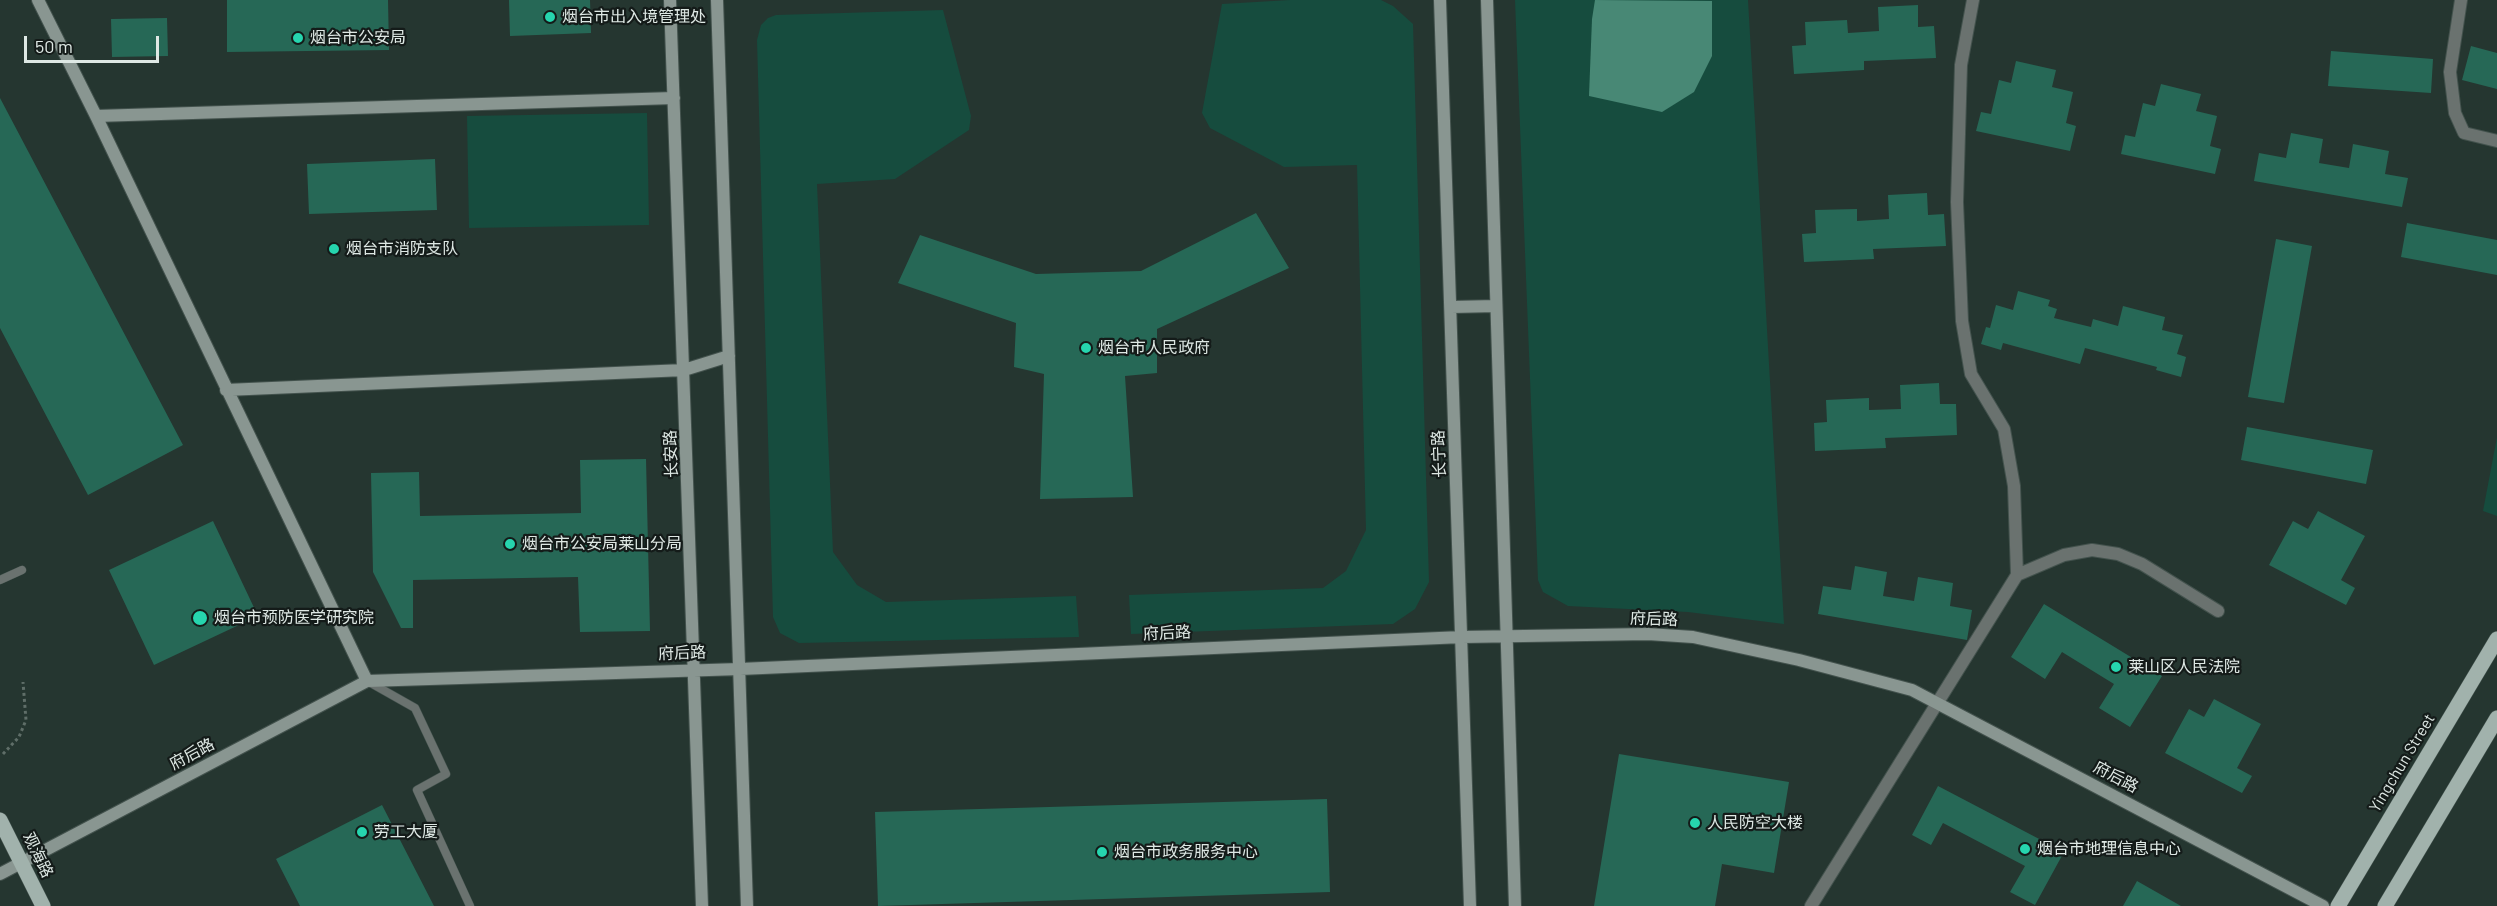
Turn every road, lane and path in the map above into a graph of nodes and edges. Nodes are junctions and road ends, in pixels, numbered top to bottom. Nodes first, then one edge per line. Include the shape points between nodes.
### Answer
1 (38, 0) edge
2 (670, 0) edge
3 (717, 0) edge
4 (1440, 0) edge
5 (1487, 0) edge
6 (1973, 0) edge
7 (2461, 0) edge
8 (674, 98) junction
9 (96, 116) junction
10 (2497, 141) edge
11 (1496, 306) junction
12 (1451, 307) junction
13 (729, 356) junction
14 (684, 370) junction
15 (226, 390) junction
16 (22, 570) dead end
17 (2017, 575) junction
18 (0, 580) edge
19 (2218, 611) dead end
20 (1505, 636) junction
21 (1462, 637) junction
22 (2497, 639) edge
23 (694, 669) junction
24 (740, 669) junction
25 (367, 681) junction
26 (23, 682) dead end
27 (1938, 702) junction
28 (2497, 718) edge
29 (3, 754) dead end
30 (0, 820) edge
31 (21, 863) junction
32 (0, 874) edge
33 (43, 906) edge
34 (470, 906) edge
35 (702, 906) edge
36 (747, 906) edge
37 (1470, 906) edge
38 (1515, 906) edge
39 (1811, 906) edge
40 (2323, 906) edge
41 (2338, 906) edge
42 (2385, 906) edge

1 - 9 street
2 - 8 street, 长安路
3 - 13 street
4 - 12 street, 长宁路
5 - 11 street
6 - 17 street via 1961,65 1958,202 1962,321 1971,374 2004,429 2014,486
7 - 10 street via 2450,72 2455,113 2464,133
8 - 9 street
8 - 14 street, 长安路
9 - 15 street
11 - 12 street
11 - 20 street
12 - 21 street, 长宁路
13 - 14 street
13 - 24 street
14 - 15 street
14 - 23 street, 长安路
15 - 25 street
16 - 18 lane
17 - 19 street via 2064,555 2092,549 2142,564
17 - 27 street
20 - 21 street, 府后路
20 - 27 street, 府后路 via 1693,637 1901,687
20 - 38 street
21 - 24 street, 府后路
21 - 37 street, 长宁路
22 - 41 main road, Yingchun Street
23 - 24 street, 府后路
23 - 25 street, 府后路
23 - 35 street, 长安路
24 - 36 street
25 - 31 street, 府后路
25 - 34 lane via 415,708 446,774 417,790
26 - 29 path via 26,720 19,737
27 - 39 street
27 - 40 street, 府后路
28 - 42 main road
30 - 31 main road, 观海路
31 - 32 street, 府后路
31 - 33 main road, 观海路

